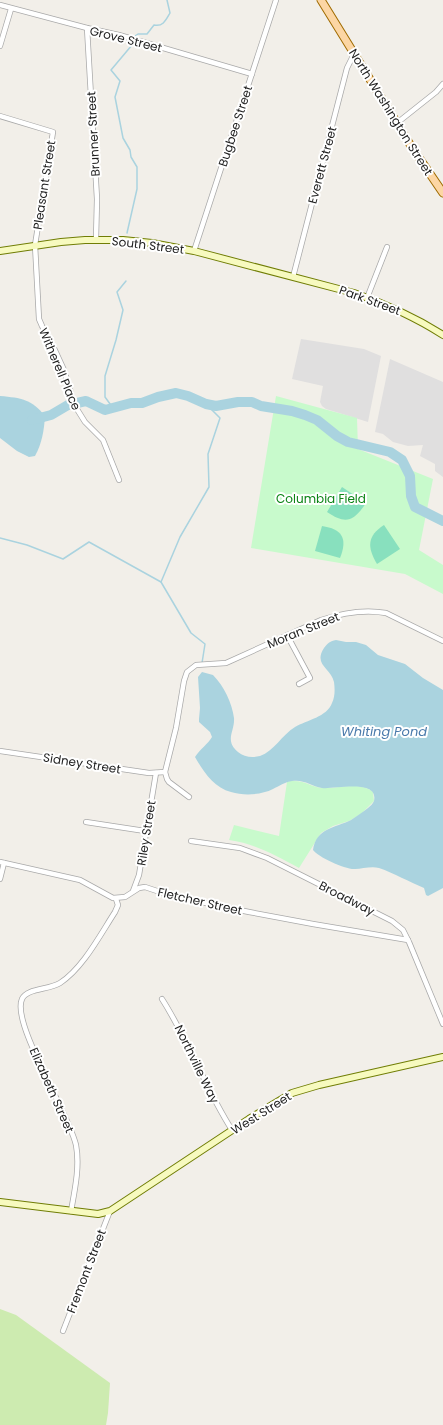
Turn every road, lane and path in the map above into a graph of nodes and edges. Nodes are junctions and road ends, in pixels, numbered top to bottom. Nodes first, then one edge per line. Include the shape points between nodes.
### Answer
1 (276, 0) edge
2 (321, 0) edge
3 (0, 5) edge
4 (11, 9) junction
5 (87, 28) junction
6 (0, 46) edge
7 (354, 54) junction
8 (252, 74) junction
9 (443, 84) edge
10 (0, 116) edge
11 (397, 123) junction
12 (443, 193) edge
13 (96, 240) junction
14 (35, 246) junction
15 (387, 247) dead end
16 (0, 251) edge
17 (194, 251) junction
18 (293, 277) junction
19 (367, 298) junction
20 (443, 335) edge
21 (119, 480) dead end
22 (287, 635) junction
23 (443, 641) edge
24 (299, 684) dead end
25 (0, 751) edge
26 (165, 772) junction
27 (156, 773) junction
28 (189, 796) dead end
29 (86, 822) dead end
30 (145, 831) junction
31 (191, 841) dead end
32 (2, 863) edge
33 (0, 879) edge
34 (132, 892) junction
35 (116, 898) junction
36 (408, 940) junction
37 (162, 999) dead end
38 (443, 1024) edge
39 (443, 1057) edge
40 (232, 1130) junction
41 (0, 1202) edge
42 (72, 1211) junction
43 (110, 1211) junction
44 (63, 1331) dead end

1 - 8 street, Bugbee Street
2 - 7 main road, North Washington Street
3 - 4 street, Grove Street
4 - 5 street, Grove Street
4 - 6 street
5 - 8 street, Grove Street
5 - 13 street, Brunner Street via 97,199
7 - 11 main road, North Washington Street
7 - 18 street, Everett Street via 347,68
8 - 17 street, Bugbee Street
9 - 11 street
10 - 14 street, Pleasant Street via 53,132
11 - 12 main road, North Washington Street
13 - 14 street, South Street via 74,240
13 - 17 street, South Street via 152,243
14 - 16 street, South Street
14 - 21 street, Witherell Place via 42,326 64,370 75,404 85,422 103,440
15 - 19 street
17 - 18 street, South Street
18 - 19 street, Park Street
19 - 20 street, Park Street via 410,315
22 - 23 street, Moran Street via 334,615 376,611 386,613
22 - 24 street via 310,678
22 - 26 street, Moran Street via 232,661 193,666 189,669 185,676
25 - 27 street, Sidney Street
26 - 27 street, Sidney Street
26 - 28 street via 169,782
27 - 30 street, Riley Street
29 - 30 street
30 - 34 street, Riley Street via 139,875
31 - 36 street, Broadway via 240,848 267,858 392,921 403,930
32 - 33 street
32 - 35 street via 80,880
34 - 35 street, Fletcher Street via 125,897
34 - 36 street, Fletcher Street via 145,887 172,896 249,912
35 - 42 street, Elizabeth Street via 118,905 115,912 71,974 51,987 28,992 20,1004 24,1027 76,1145 77,1171
36 - 38 street, Broadway
37 - 40 street, Northville Way
39 - 40 street, West Street via 300,1089
40 - 43 street, West Street
41 - 42 street
42 - 43 street via 98,1214
43 - 44 street, Fremont Street

